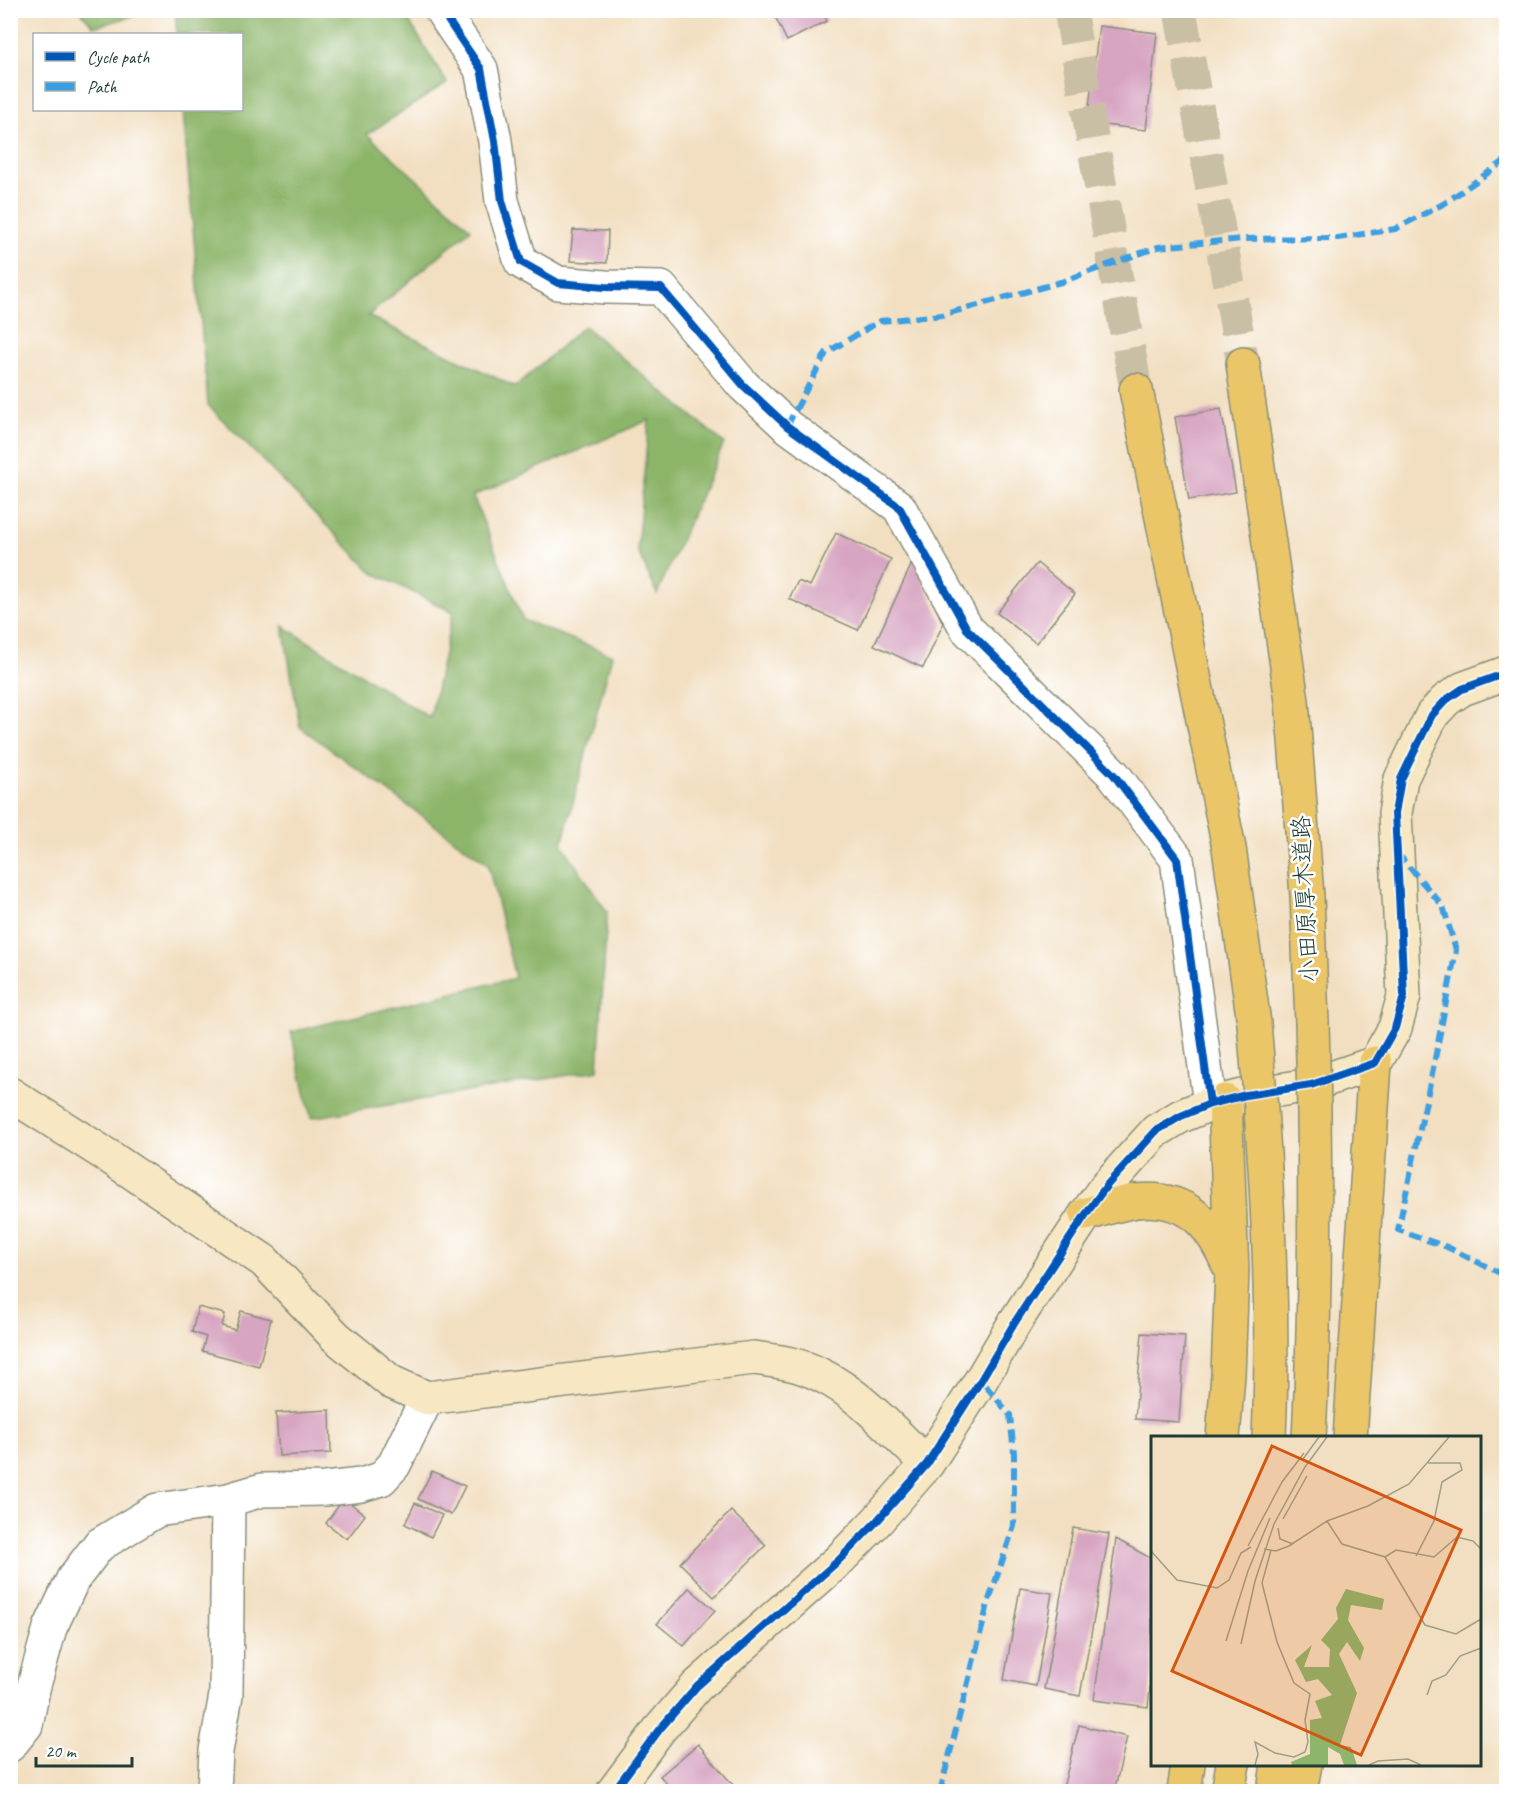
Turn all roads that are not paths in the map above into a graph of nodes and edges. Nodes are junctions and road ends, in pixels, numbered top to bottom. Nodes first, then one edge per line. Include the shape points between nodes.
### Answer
1 (441, 10) edge
2 (1243, 364) tunnel mouth
3 (1136, 390) tunnel mouth
4 (1506, 673) edge
5 (1375, 1063) junction
6 (10, 1094) edge
7 (1217, 1103) junction
8 (1086, 1214) junction
9 (1232, 1271) junction
10 (427, 1398) junction
11 (1223, 1436) edge
12 (1269, 1436) edge
13 (1309, 1436) edge
14 (1350, 1436) edge
15 (927, 1464) junction
16 (228, 1500) junction
17 (10, 1745) edge
18 (1188, 1766) edge
19 (1233, 1766) edge
20 (1278, 1766) edge
21 (1305, 1766) edge
22 (214, 1791) edge
23 (613, 1791) edge
24 (1184, 1791) edge
25 (1228, 1791) edge
26 (1274, 1791) edge
27 (1300, 1791) edge

1 - 7 street via 481,69 502,201 521,262 558,283 661,288 743,386 787,426 899,507 967,628 1114,775 1177,859
2 - 13 highway, 小田原厚木道路, bridge via 1292,701 1307,896 1315,1170
3 - 12 highway, bridge via 1228,848 1254,1023 1271,1292
4 - 5 street via 1462,689 1446,700 1432,715 1401,779 1395,813 1404,996 1395,1028
5 - 7 street via 1311,1085
5 - 14 highway
6 - 10 street via 264,1262 336,1337 391,1382
7 - 8 street via 1181,1116 1156,1131
7 - 9 highway
8 - 9 highway via 1136,1201 1164,1201 1185,1208 1219,1242
8 - 15 street
9 - 11 highway
10 - 15 street via 754,1358 792,1364 832,1381
10 - 16 street via 394,1465 381,1479 325,1489 262,1490
15 - 23 street via 838,1561 697,1686
16 - 17 street via 157,1510 99,1545 73,1579 50,1628 26,1725
16 - 22 street via 226,1695
18 - 24 highway
19 - 25 highway
20 - 26 highway
21 - 27 highway

